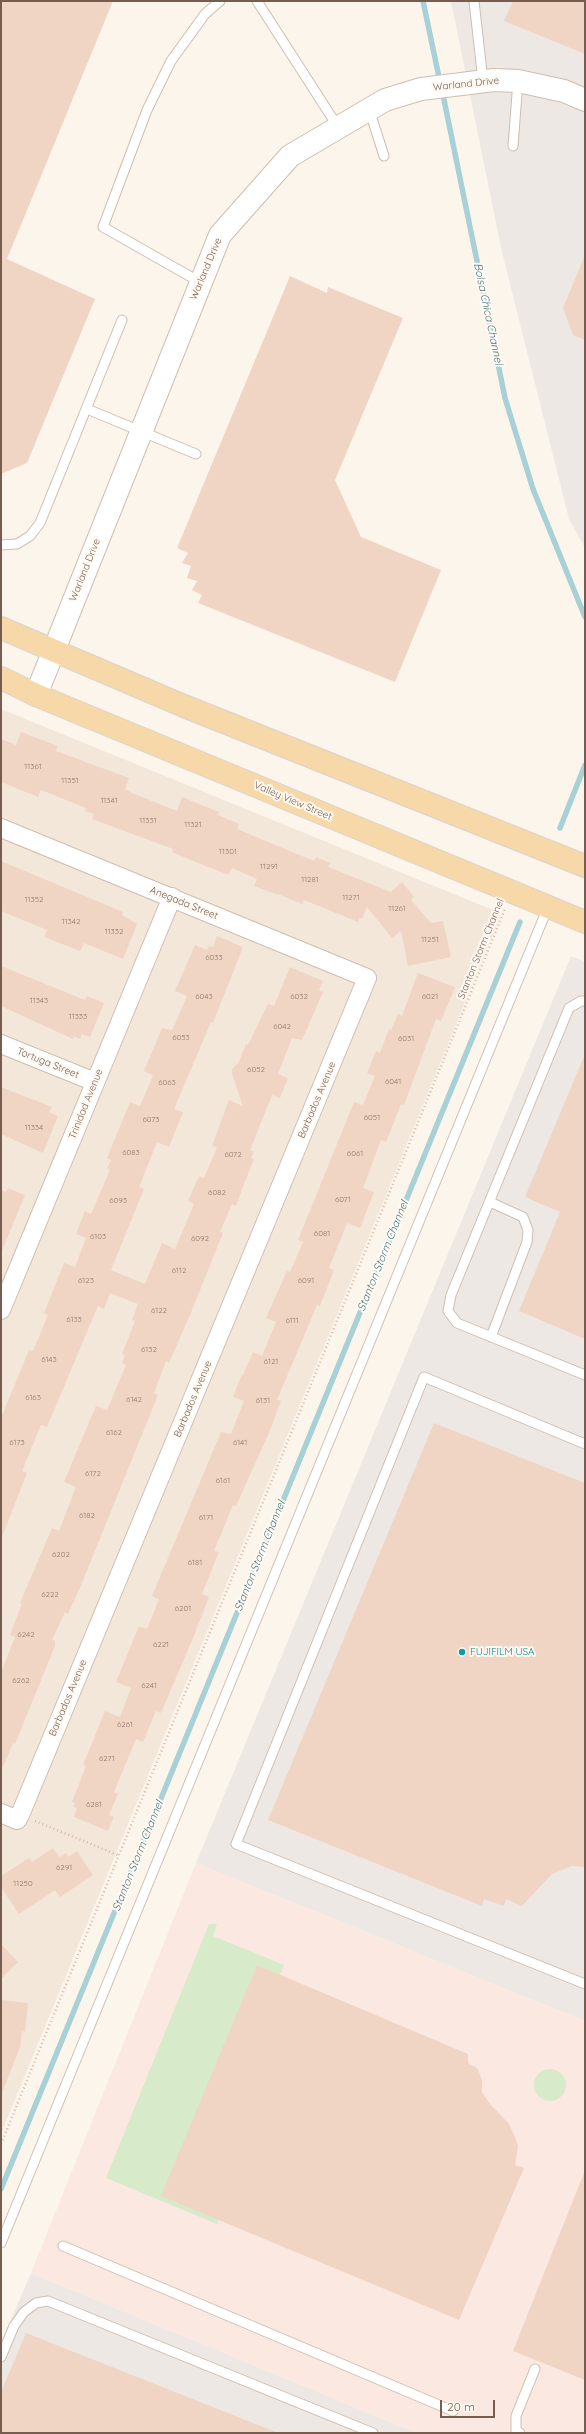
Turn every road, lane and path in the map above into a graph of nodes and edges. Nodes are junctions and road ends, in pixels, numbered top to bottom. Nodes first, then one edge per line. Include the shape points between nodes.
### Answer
1 (220, 1) edge
2 (257, 1) edge
3 (474, 1) edge
4 (483, 81) junction
5 (518, 81) junction
6 (585, 100) edge
7 (369, 109) junction
8 (338, 127) junction
9 (513, 146) dead end
10 (384, 156) dead end
11 (200, 282) junction
12 (122, 320) dead end
13 (86, 409) junction
14 (140, 430) junction
15 (196, 454) dead end
16 (1, 545) edge
17 (1, 628) edge
18 (53, 651) junction
19 (1, 678) edge
20 (36, 695) junction
21 (1, 828) edge
22 (585, 866) edge
23 (512, 892) junction
24 (172, 897) junction
25 (548, 907) junction
26 (585, 922) edge
27 (368, 978) joint
28 (585, 1001) edge
29 (1, 1044) edge
30 (95, 1082) junction
31 (490, 1202) junction
32 (8, 1274) edge
33 (1, 1310) edge
34 (491, 1337) junction
35 (585, 1375) edge
36 (585, 1444) edge
37 (1, 1813) edge
38 (19, 1817) junction
39 (118, 1855) junction
40 (585, 1984) edge
41 (1, 2144) edge
42 (1, 2243) edge
43 (63, 2246) dead end
44 (1, 2357) edge
45 (535, 2369) dead end
46 (453, 2411) dead end
47 (372, 2433) edge
48 (520, 2433) edge

1 - 11 lane via 206,14 171,61 147,110 103,227
2 - 8 lane
3 - 4 lane
4 - 5 street, Warland Drive
4 - 7 street, Warland Drive via 421,89 385,100
5 - 6 street, Warland Drive via 564,91
5 - 9 lane
7 - 8 street, Warland Drive
7 - 10 lane
8 - 11 street, Warland Drive via 290,156 220,236
11 - 14 street, Warland Drive
12 - 13 lane
13 - 14 lane
13 - 16 lane via 40,523 30,536 17,544
14 - 15 lane
14 - 18 street, Warland Drive
17 - 18 main road
18 - 20 street, Warland Drive
18 - 22 main road
19 - 20 main road, Valley View Street
20 - 23 main road, Valley View Street
21 - 24 street, Anegada Street
23 - 25 main road, Valley View Street
23 - 39 path, Stanton Storm Channel
24 - 27 street, Anegada Street
24 - 30 street, Trinidad Avenue
25 - 26 main road, Valley View Street
25 - 42 lane
27 - 38 street, Barbados Avenue
28 - 31 lane via 570,1008
29 - 30 street, Tortuga Street
30 - 32 street, Trinidad Avenue
31 - 34 lane via 523,1217 528,1230 527,1242
31 - 34 lane via 451,1295 448,1311 456,1323
32 - 33 street, Trinidad Avenue
34 - 35 lane
36 - 40 lane via 424,1377 236,1844
37 - 38 street
38 - 39 path
39 - 41 path, Stanton Storm Channel
43 - 46 lane
44 - 47 lane via 14,2326 24,2312 40,2301 48,2301
45 - 48 lane via 516,2416 516,2431

